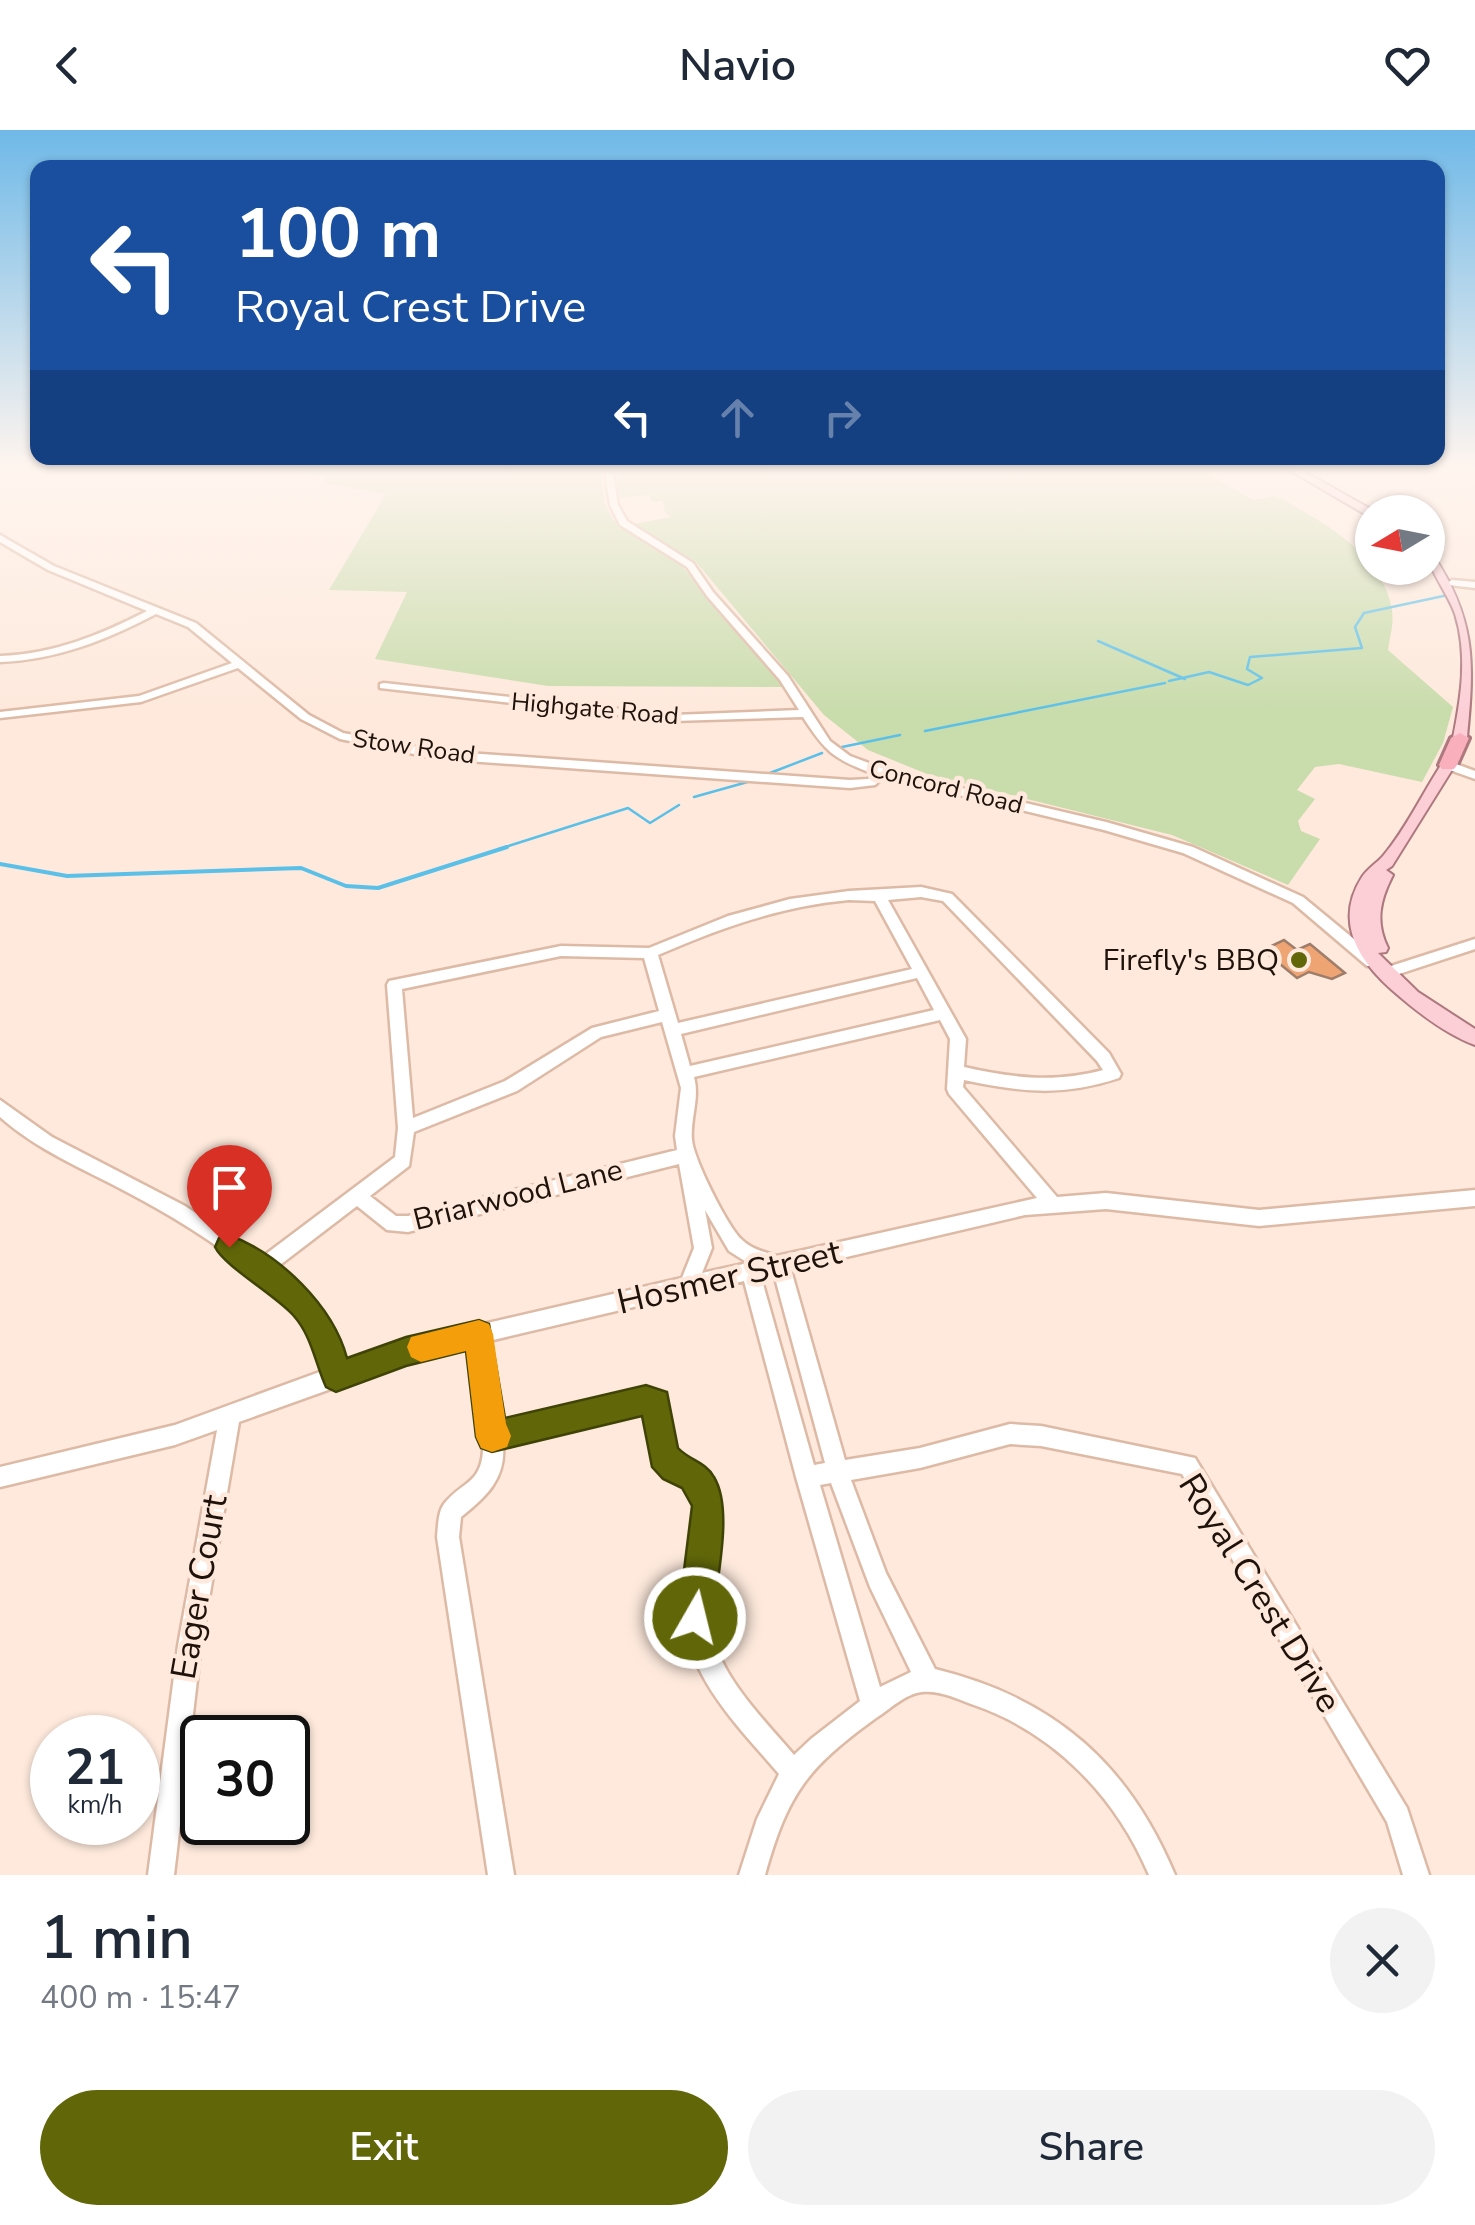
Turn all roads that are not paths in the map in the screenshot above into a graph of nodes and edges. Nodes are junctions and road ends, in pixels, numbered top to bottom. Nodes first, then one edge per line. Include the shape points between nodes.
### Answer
1 (17, 548) edge
2 (669, 548) edge
3 (1445, 575) edge
4 (1452, 583) junction
5 (1475, 585) edge
6 (156, 610) junction
7 (1475, 658) edge
8 (0, 660) edge
9 (239, 664) junction
10 (384, 686) dead end
11 (807, 713) junction
12 (0, 715) edge
13 (1468, 740) edge
14 (1448, 764) junction
15 (882, 774) junction
16 (1475, 776) edge
17 (879, 896) junction
18 (1317, 913) junction
19 (1332, 926) junction
20 (1364, 928) junction
21 (1475, 944) edge
22 (650, 953) junction
23 (921, 972) junction
24 (1394, 974) junction
25 (944, 1014) junction
26 (669, 1023) junction
27 (1475, 1029) edge
28 (1475, 1038) edge
29 (956, 1072) junction
30 (686, 1073) junction
31 (0, 1107) edge
32 (406, 1128) junction
33 (685, 1155) junction
34 (359, 1198) junction
35 (1475, 1198) edge
36 (1052, 1204) junction
37 (782, 1266) junction
38 (261, 1269) junction
39 (751, 1273) junction
40 (688, 1286) junction
41 (479, 1334) junction
42 (336, 1377) junction
43 (230, 1418) junction
44 (492, 1437) junction
45 (835, 1473) junction
46 (0, 1477) edge
47 (806, 1477) junction
48 (928, 1680) junction
49 (874, 1706) junction
50 (794, 1772) junction
51 (161, 1875) edge
52 (501, 1875) edge
53 (752, 1875) edge
54 (1162, 1875) edge
55 (1416, 1875) edge

1 - 6 street, Stow Road
2 - 11 street, Concord Road via 690,565
3 - 4 main road
4 - 5 street
4 - 7 main road via 1471,623
6 - 8 street via 70,650
6 - 9 street, Stow Road via 200,631
7 - 13 main road
9 - 12 street via 141,700
9 - 15 street, Stow Road via 327,730 404,751 850,784
10 - 11 street, Highgate Road via 672,718
11 - 15 street, Concord Road via 834,751
13 - 14 highway
14 - 16 street
14 - 20 main road via 1362,890 1356,904
15 - 18 street, Concord Road via 1166,842 1270,885
17 - 22 street, Briarwood Lane via 814,896
17 - 23 street
17 - 29 street, Briarwood Lane via 947,896 1104,1057 1113,1074 1070,1087 1031,1088
18 - 19 street, Concord Road
18 - 20 street
19 - 20 street
19 - 24 street, Concord Road
20 - 24 main road via 1370,953
21 - 24 street
22 - 26 street
22 - 32 street, Briarwood Lane via 561,951 394,985
23 - 25 street
23 - 26 street
24 - 27 main road
24 - 28 main road via 1430,1010
25 - 29 street via 958,1039
25 - 30 street
26 - 30 street
26 - 32 street via 597,1032 512,1086
29 - 36 street via 956,1089
30 - 33 street
31 - 38 street via 33,1137 171,1208
32 - 34 street, Briarwood Lane via 403,1160
33 - 34 street, Briarwood Lane via 408,1224 394,1224
33 - 37 street via 707,1187 722,1229 740,1250
33 - 40 street via 702,1248
34 - 38 street, Briarwood Lane
35 - 36 street, Hosmer Street via 1259,1218 1106,1201
36 - 37 street, Hosmer Street
37 - 39 street, Hosmer Street
37 - 45 street
38 - 42 street via 321,1329
39 - 40 street, Hosmer Street
39 - 47 street
40 - 41 street, Hosmer Street
41 - 42 street, Hosmer Street
41 - 44 street
42 - 43 street, Hosmer Street
43 - 46 street, Hosmer Street
43 - 51 street, Eager Court via 187,1641
44 - 50 street via 656,1403 663,1456 694,1477 708,1506 695,1618 700,1638 709,1662
44 - 52 street via 494,1470 450,1512 448,1537
45 - 47 street, Royal Crest Drive
45 - 48 street via 870,1568
45 - 55 street, Royal Crest Drive via 1010,1434 1188,1465 1398,1817
47 - 49 street
48 - 49 street
48 - 54 street via 993,1698 1047,1726 1127,1808
49 - 50 street via 816,1746
50 - 53 street via 765,1827

